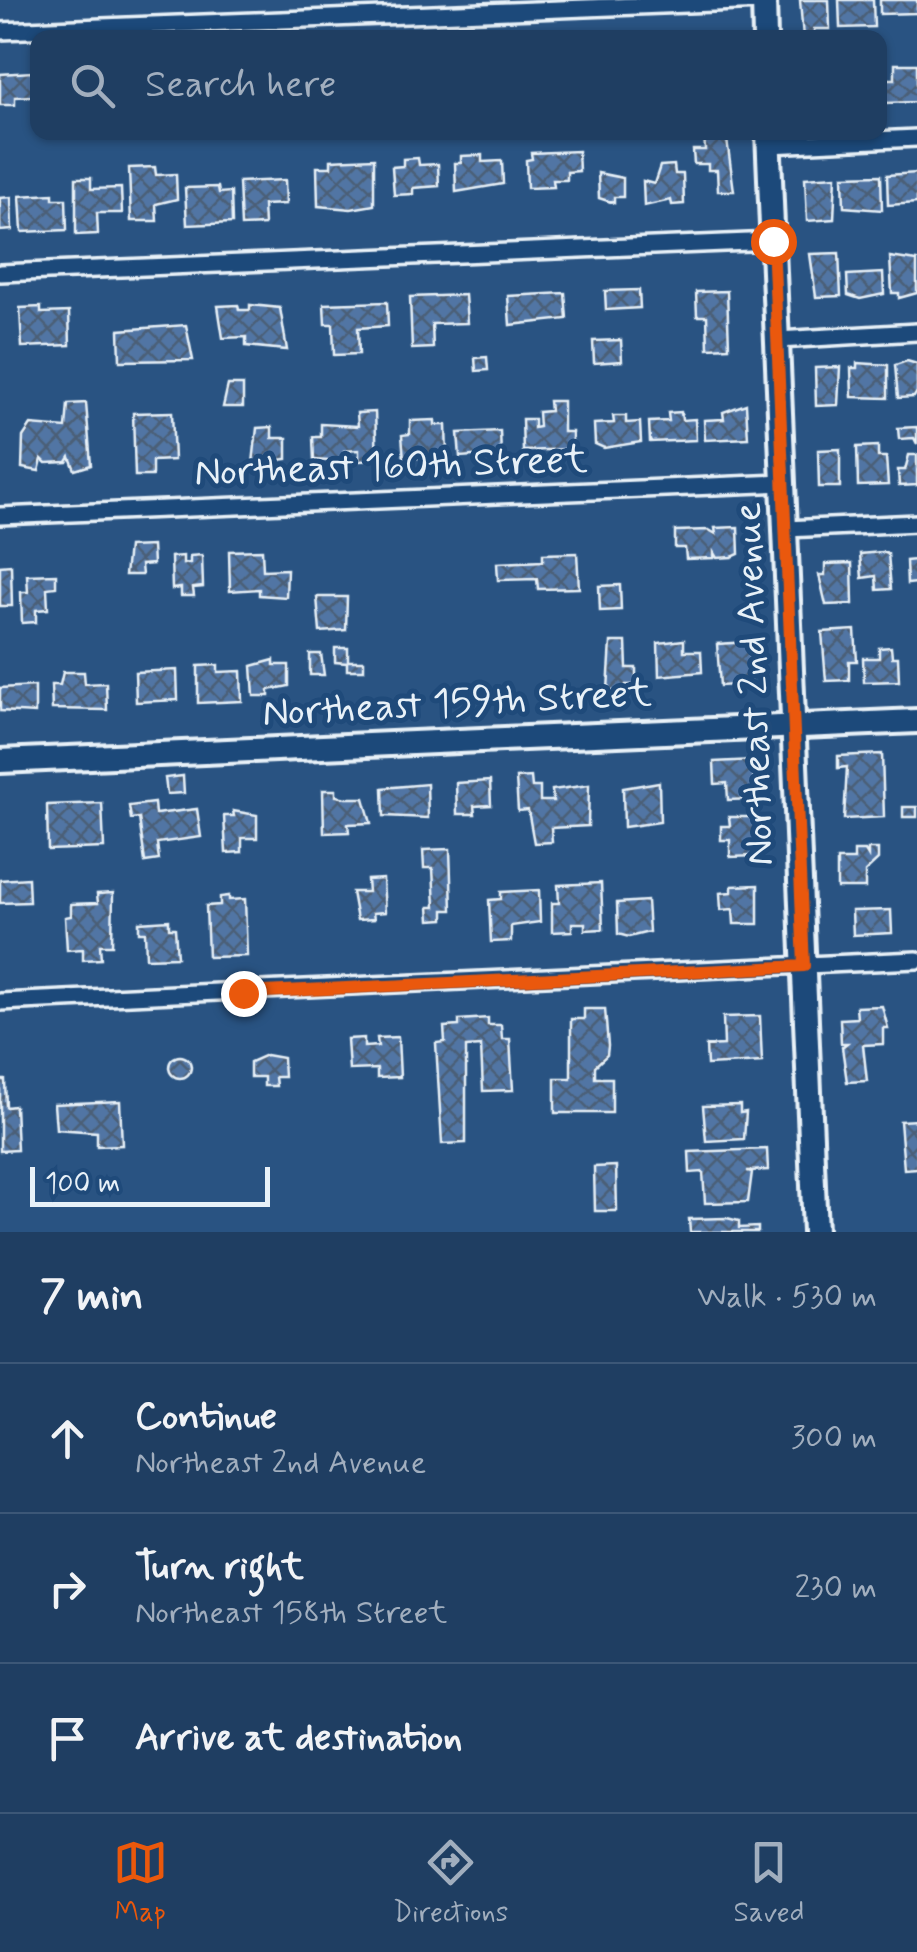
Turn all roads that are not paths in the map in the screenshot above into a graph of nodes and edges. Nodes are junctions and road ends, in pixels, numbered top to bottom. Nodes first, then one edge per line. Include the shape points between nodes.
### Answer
1 (764, 0) edge
2 (765, 30) edge
3 (0, 31) edge
4 (887, 138) edge
5 (917, 138) edge
6 (768, 140) edge
7 (773, 241) junction
8 (0, 273) edge
9 (917, 332) edge
10 (778, 340) junction
11 (784, 483) junction
12 (0, 516) edge
13 (917, 523) edge
14 (786, 529) junction
15 (917, 720) edge
16 (794, 726) junction
17 (0, 760) edge
18 (917, 960) edge
19 (804, 966) junction
20 (0, 1002) edge
21 (815, 1232) edge

1 - 2 street
1 - 3 street
4 - 5 street
6 - 7 street, Northeast 2nd Avenue
7 - 8 street
7 - 10 street, Northeast 2nd Avenue
9 - 10 street
10 - 11 street, Northeast 2nd Avenue
11 - 12 street, Northeast 160th Street
11 - 14 street, Northeast 2nd Avenue
13 - 14 street
14 - 16 street, Northeast 2nd Avenue
15 - 16 street, Northeast 159th Street
16 - 17 street, Northeast 159th Street
16 - 19 street, Northeast 2nd Avenue
18 - 19 street
19 - 20 street
19 - 21 street, Northeast 2nd Avenue

